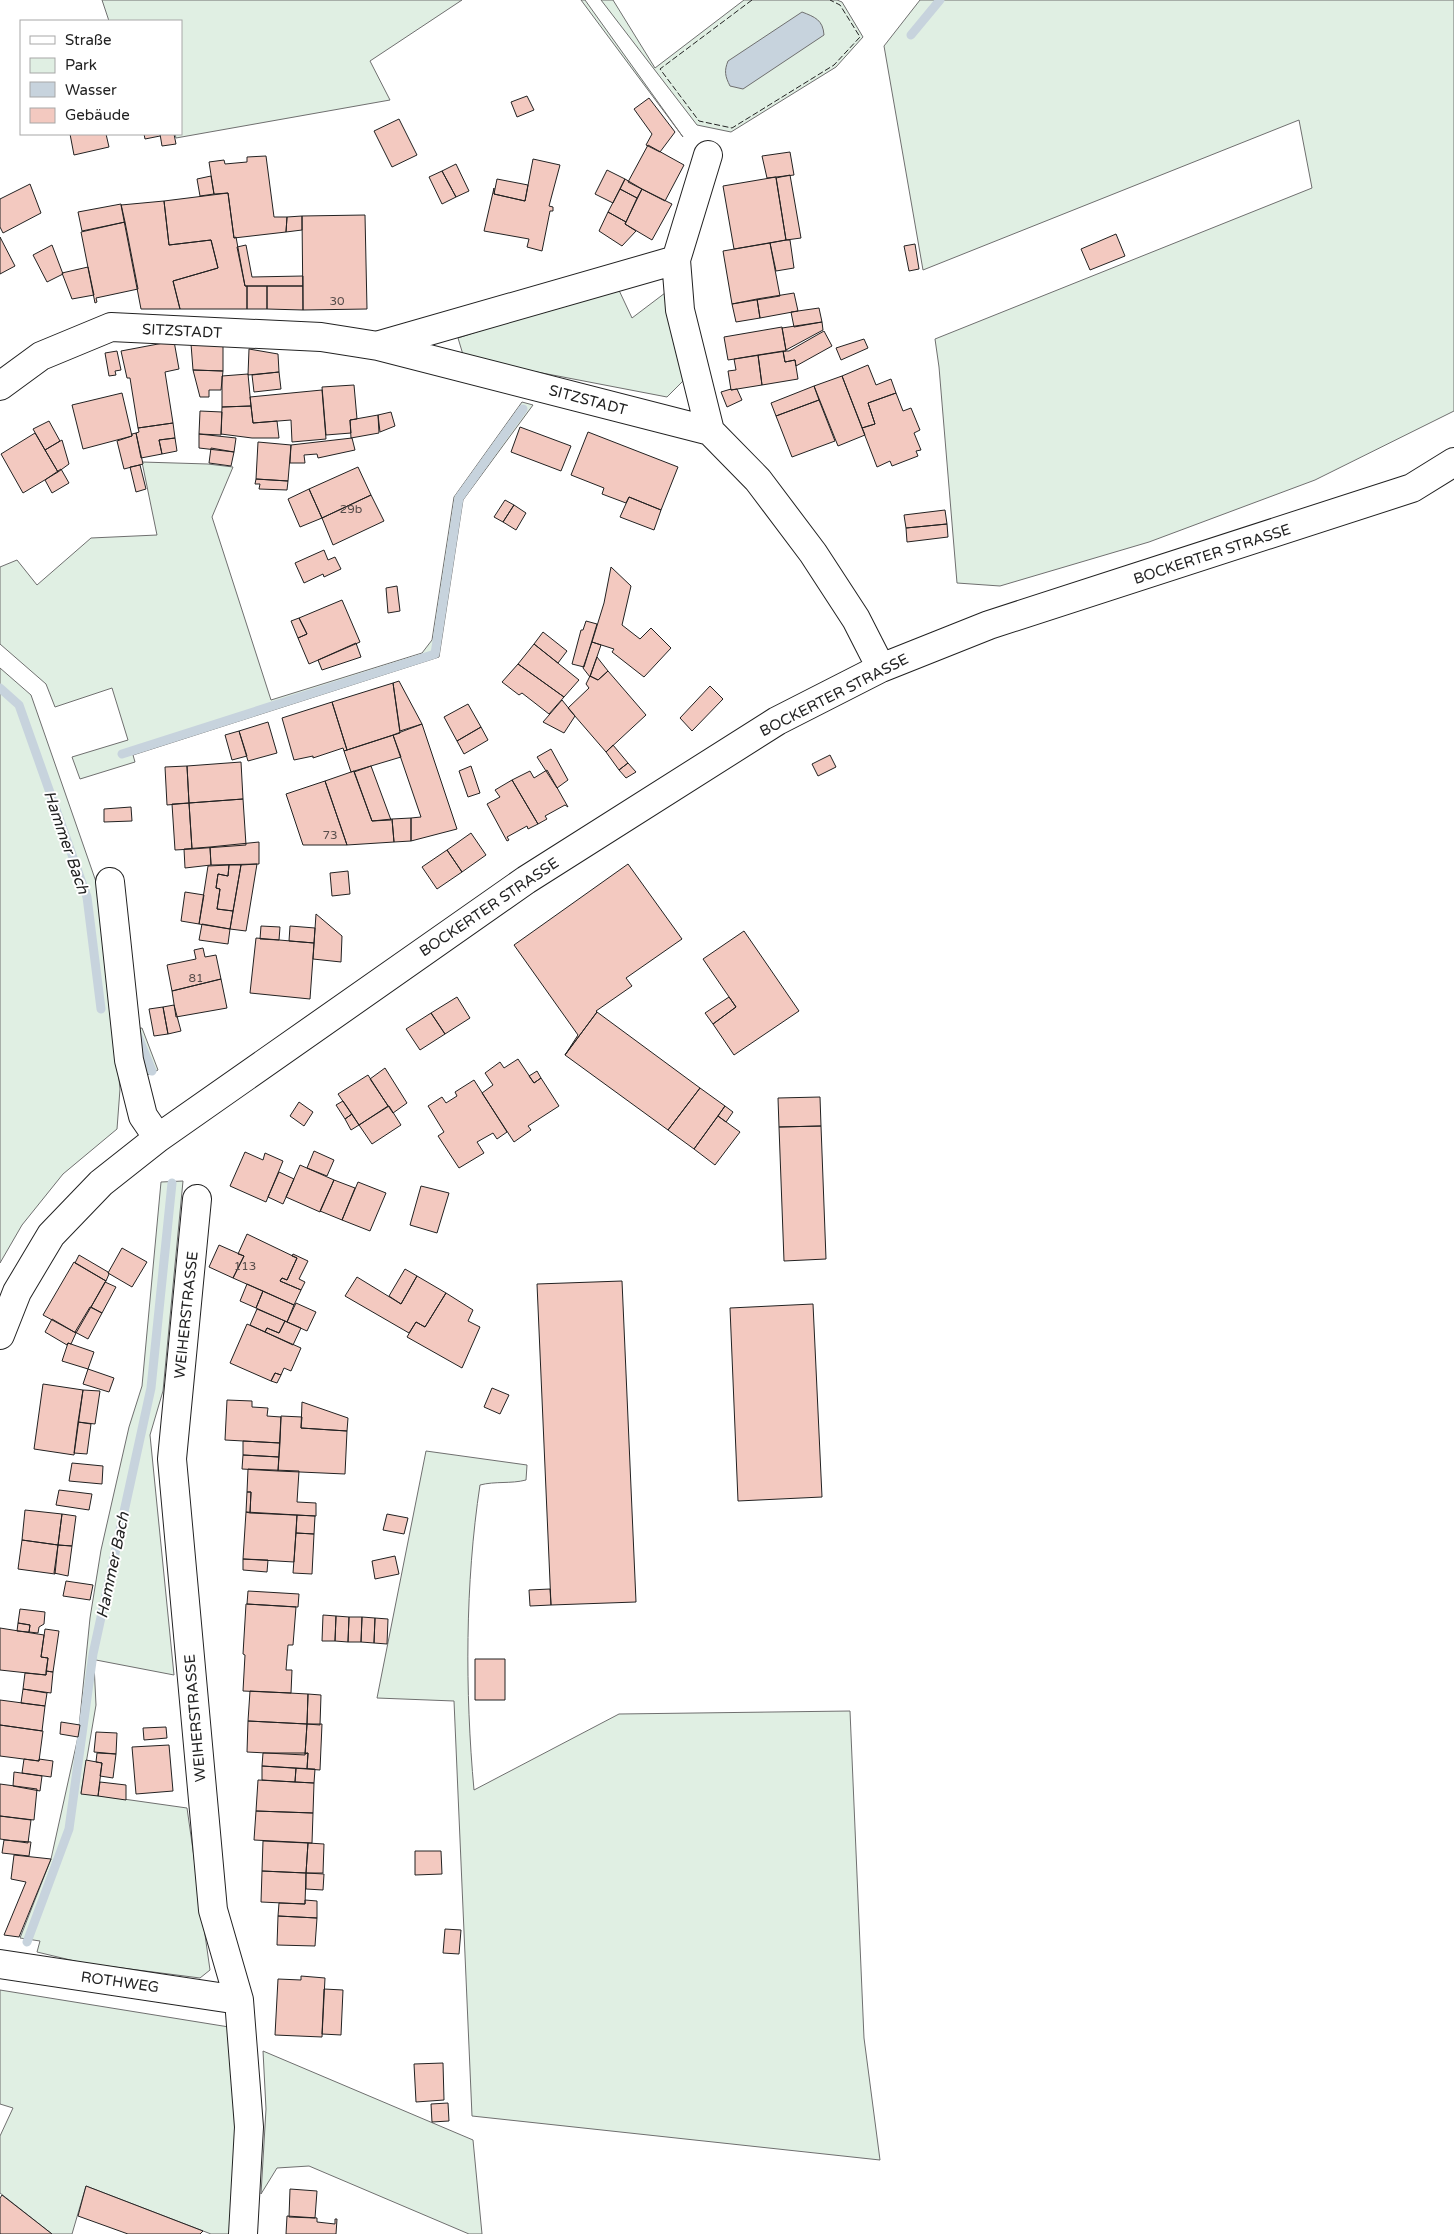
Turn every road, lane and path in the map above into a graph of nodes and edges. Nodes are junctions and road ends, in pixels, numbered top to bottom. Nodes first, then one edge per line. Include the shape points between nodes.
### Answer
1 (708, 155) dead end
2 (676, 260) junction
3 (378, 346) junction
4 (0, 386) edge
5 (710, 431) junction
6 (1454, 462) edge
7 (881, 668) junction
8 (110, 882) dead end
9 (158, 1138) junction
10 (197, 1199) dead end
11 (0, 1335) edge
12 (0, 1964) edge
13 (239, 2000) junction
14 (243, 2234) edge

1 - 2 street
2 - 3 street, SITZSTADT
2 - 5 street via 680,310
3 - 4 street, SITZSTADT via 321,337 111,327 41,356
3 - 5 street, SITZSTADT
5 - 7 street via 758,480 813,553 856,619
6 - 7 street, BOCKERTER STRASSE via 1412,488 989,625
7 - 9 street, BOCKERTER STRASSE via 777,721 526,880
8 - 9 street via 129,1060 143,1116
9 - 11 street, BOCKERTER STRASSE via 101,1183 51,1234 17,1292
10 - 13 street, WEIHERSTRASSE via 172,1459 213,1910
12 - 13 street, ROTHWEG
13 - 14 street, WEIHERSTRASSE via 249,2127

